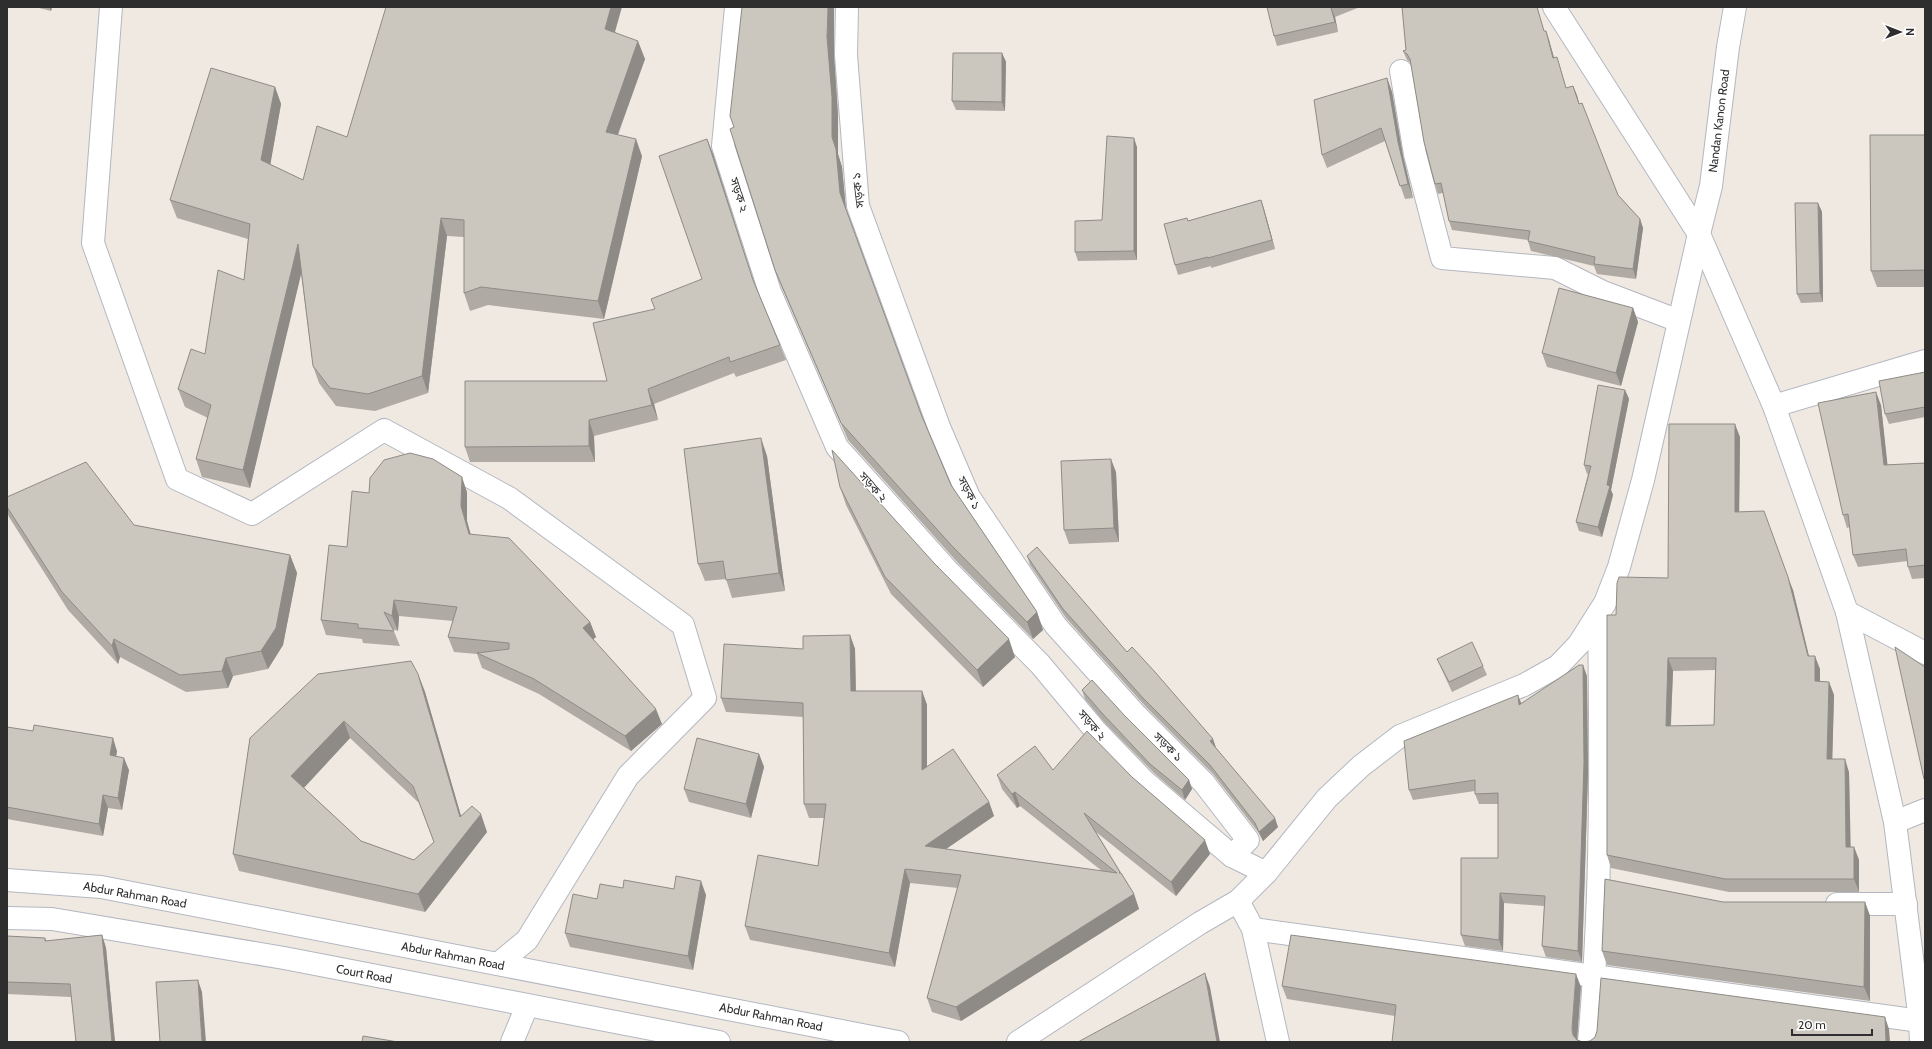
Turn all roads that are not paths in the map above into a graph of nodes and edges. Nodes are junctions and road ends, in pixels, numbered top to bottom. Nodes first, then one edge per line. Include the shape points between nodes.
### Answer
1 (111, 7) edge
2 (736, 7) edge
3 (847, 7) edge
4 (1554, 7) edge
5 (1735, 7) edge
6 (1401, 71) dead end
7 (1699, 234) junction
8 (1679, 321) junction
9 (1925, 361) edge
10 (1774, 406) junction
11 (1846, 612) junction
12 (1599, 613) junction
13 (1925, 653) edge
14 (1925, 810) edge
15 (1895, 822) junction
16 (1232, 856) junction
17 (1266, 873) junction
18 (1598, 878) junction
19 (7, 880) edge
20 (1621, 883) edge
21 (1238, 901) junction
22 (1814, 904) edge
23 (1906, 904) junction
24 (7, 918) edge
25 (1253, 929) junction
26 (498, 964) junction
27 (1595, 976) junction
28 (527, 1006) junction
29 (1920, 1020) junction
30 (512, 1042) edge
31 (719, 1042) edge
32 (898, 1042) edge
33 (1018, 1042) edge
34 (1278, 1042) edge
35 (1589, 1042) edge
36 (1921, 1042) edge

1 - 26 street via 93,243 177,479 252,514 384,430 509,498 683,625 705,698 628,776 527,940
2 - 16 street, সড়ক ২ via 723,146 770,292 837,447 948,572 1040,664 1095,730 1145,782
3 - 16 street, সড়ক ১ via 846,54 858,206 934,412 969,497 1056,626 1137,716 1204,783 1248,840
4 - 7 street
5 - 7 street, Nandan Kanon Road via 1712,186
6 - 8 street via 1415,154 1442,258 1555,268 1603,292
7 - 8 street, Nandan Kanon Road
7 - 10 street
8 - 12 street, Nandan Kanon Road via 1643,480 1619,566
9 - 10 street
10 - 11 street
11 - 13 street
11 - 15 street
12 - 17 street, Nandan Kanon Road via 1579,644 1558,666 1524,685 1400,736 1361,766 1327,798
12 - 18 street via 1601,760
14 - 15 street
15 - 23 street
16 - 17 street
17 - 21 street, Nandan Kanon Road
18 - 20 street
18 - 27 street
19 - 26 street, Abdur Rahman Road via 101,887
21 - 25 street
21 - 33 street, Nandan Kanon Road
22 - 23 street
23 - 29 street
24 - 28 street, Court Road via 52,919 284,958
25 - 27 street
25 - 34 street
26 - 32 street, Abdur Rahman Road
27 - 29 street
27 - 35 street
28 - 30 street
28 - 31 street, Court Road
29 - 36 street

